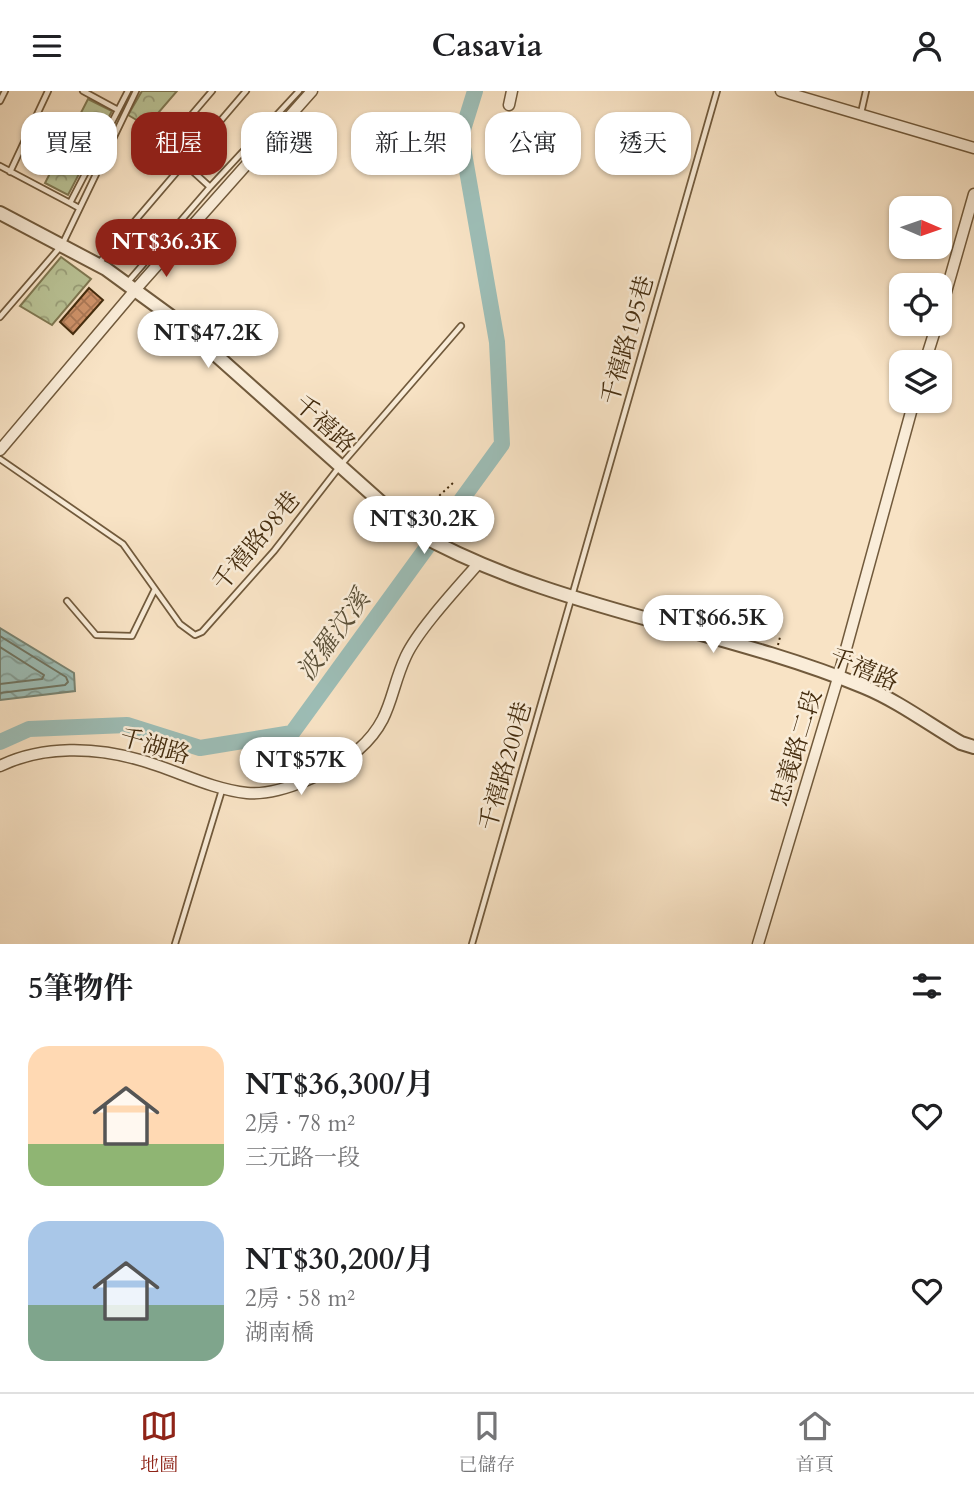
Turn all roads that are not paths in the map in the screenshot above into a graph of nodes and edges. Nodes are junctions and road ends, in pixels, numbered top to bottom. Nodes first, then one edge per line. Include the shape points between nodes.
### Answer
1 (5, 91) edge
2 (48, 91) edge
3 (83, 91) edge
4 (128, 91) edge
5 (136, 91) edge
6 (212, 91) edge
7 (246, 91) edge
8 (299, 91) edge
9 (312, 91) edge
10 (512, 91) edge
11 (717, 91) edge
12 (866, 91) edge
13 (785, 92) edge
14 (0, 101) edge
15 (509, 106) dead end
16 (118, 110) junction
17 (194, 112) edge
18 (227, 113) edge
19 (860, 113) junction
20 (974, 148) edge
21 (0, 166) edge
22 (10, 172) junction
23 (174, 175) edge
24 (197, 175) edge
25 (210, 187) junction
26 (974, 194) edge
27 (70, 203) junction
28 (79, 208) junction
29 (0, 213) edge
30 (62, 245) junction
31 (98, 265) junction
32 (951, 273) edge
33 (131, 286) junction
34 (0, 317) edge
35 (461, 326) dead end
36 (911, 413) edge
37 (0, 450) edge
38 (0, 459) edge
39 (340, 466) junction
40 (478, 564) junction
41 (155, 589) junction
42 (571, 598) junction
43 (67, 601) dead end
44 (838, 678) junction
45 (974, 747) edge
46 (0, 766) edge
47 (222, 789) junction
48 (175, 944) edge
49 (472, 944) edge
50 (758, 944) edge

1 - 14 lane
2 - 22 lane
3 - 16 lane
4 - 16 lane
5 - 28 lane
6 - 17 lane
7 - 18 lane
8 - 25 lane
9 - 33 street
10 - 15 street
11 - 42 lane, 千禧路195巷
12 - 19 lane
13 - 19 street
16 - 27 lane
19 - 20 street
21 - 22 lane
22 - 27 lane
23 - 31 lane
24 - 25 lane
25 - 33 lane
26 - 32 street
27 - 28 lane
28 - 30 lane
29 - 30 street, 千禧路
30 - 31 street, 千禧路
30 - 34 lane
31 - 33 street, 千禧路
33 - 37 street
33 - 39 street, 千禧路 via 180,323
35 - 39 lane, 千禧路98巷
36 - 44 street, 忠義路二段
38 - 41 lane via 124,544
39 - 40 street, 千禧路 via 409,528
39 - 41 lane, 千禧路98巷 via 274,551 202,632 195,635 180,624
40 - 42 street, 千禧路
40 - 47 street, 千湖路 via 406,655 387,715 360,749 323,774 250,793
41 - 43 lane via 132,636 96,635
42 - 44 street, 千禧路
42 - 49 lane, 千禧路200巷
44 - 45 street, 千禧路 via 866,688
44 - 50 street, 忠義路二段
46 - 47 street, 千湖路 via 44,752 92,751 139,760
47 - 48 lane

